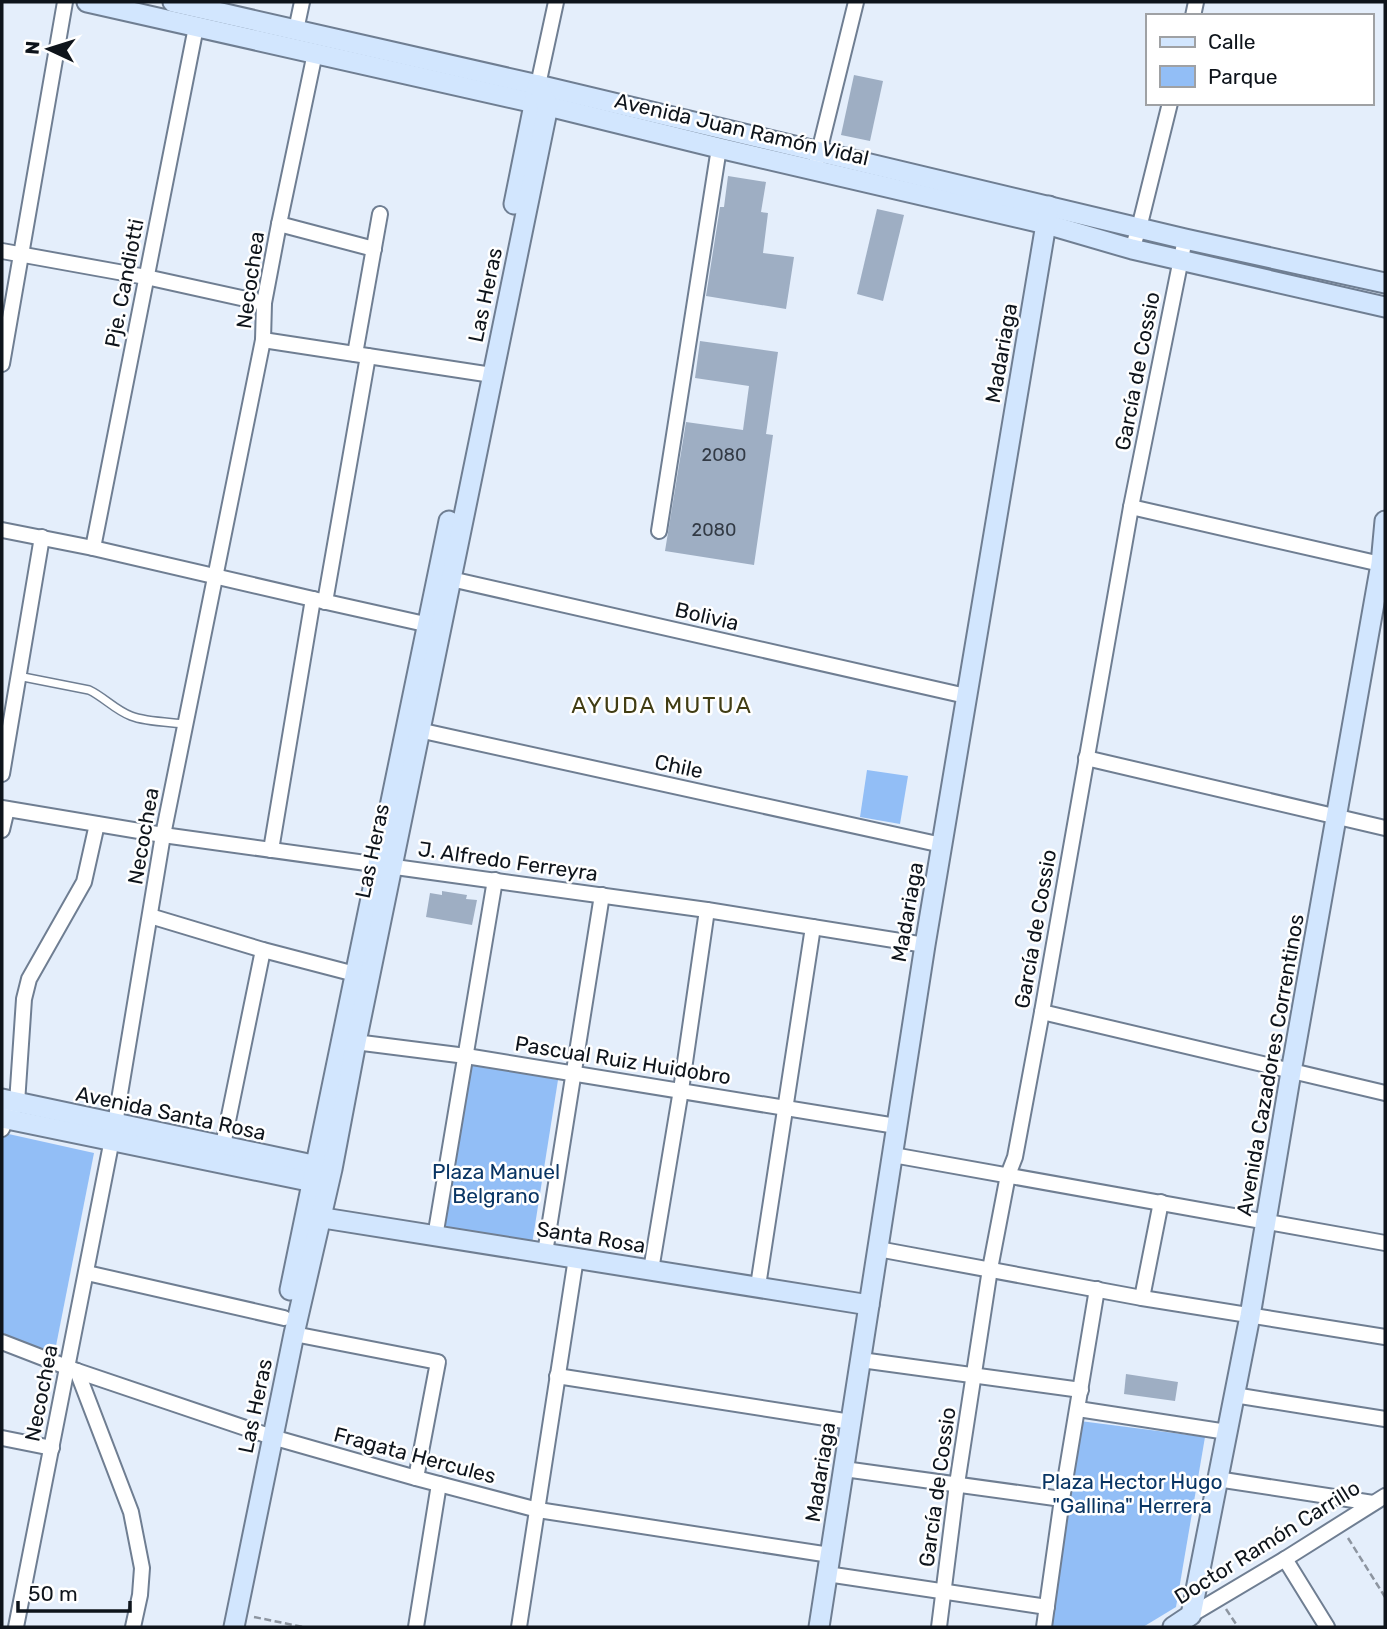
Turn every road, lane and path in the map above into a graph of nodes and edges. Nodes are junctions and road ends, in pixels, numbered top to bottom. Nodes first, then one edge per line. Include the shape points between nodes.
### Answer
1 (65, 2) edge
2 (87, 2) edge
3 (173, 2) edge
4 (302, 2) edge
5 (556, 2) edge
6 (856, 2) edge
7 (197, 12) edge
8 (296, 30) junction
9 (315, 53) junction
10 (540, 98) junction
11 (1170, 105) edge
12 (719, 148) junction
13 (817, 161) junction
14 (380, 214) dead end
15 (1047, 215) junction
16 (279, 224) junction
17 (1139, 228) junction
18 (1185, 239) junction
19 (374, 249) junction
20 (1132, 249) junction
21 (2, 251) edge
22 (21, 255) junction
23 (1180, 260) junction
24 (146, 277) junction
25 (1385, 283) edge
26 (264, 303) junction
27 (1385, 307) edge
28 (263, 340) junction
29 (362, 355) junction
30 (2, 364) edge
31 (485, 374) junction
32 (1131, 507) junction
33 (1385, 521) edge
34 (2, 530) edge
35 (659, 531) dead end
36 (42, 537) junction
37 (93, 548) junction
38 (1383, 564) edge
39 (214, 576) junction
40 (445, 578) junction
41 (319, 600) junction
42 (435, 626) junction
43 (18, 676) junction
44 (966, 696) junction
45 (186, 724) junction
46 (413, 729) junction
47 (1086, 758) junction
48 (2, 774) edge
49 (5, 809) edge
50 (1336, 817) junction
51 (97, 824) junction
52 (1385, 828) edge
53 (2, 830) edge
54 (163, 835) junction
55 (942, 845) junction
56 (271, 850) junction
57 (385, 866) junction
58 (495, 880) junction
59 (602, 895) junction
60 (707, 910) junction
61 (150, 916) junction
62 (813, 927) junction
63 (925, 945) junction
64 (263, 950) junction
65 (355, 974) junction
66 (1042, 1012) junction
67 (349, 1041) junction
68 (466, 1056) junction
69 (1291, 1072) junction
70 (574, 1074) junction
71 (681, 1090) junction
72 (1385, 1093) edge
73 (786, 1107) junction
74 (6, 1114) edge
75 (896, 1126) junction
76 (114, 1132) junction
77 (221, 1155) junction
78 (893, 1156) junction
79 (1007, 1175) junction
80 (322, 1176) junction
81 (1161, 1202) junction
82 (314, 1217) junction
83 (1266, 1222) junction
84 (435, 1237) junction
85 (1385, 1243) edge
86 (878, 1249) junction
87 (545, 1253) junction
88 (576, 1258) junction
89 (990, 1269) junction
90 (651, 1270) junction
91 (87, 1273) junction
92 (758, 1286) junction
93 (1097, 1289) junction
94 (1142, 1298) junction
95 (869, 1305) junction
96 (1250, 1316) junction
97 (289, 1326) junction
98 (1385, 1337) edge
99 (2, 1342) edge
100 (861, 1360) junction
101 (72, 1369) junction
102 (557, 1376) junction
103 (975, 1377) junction
104 (1081, 1390) junction
105 (1234, 1395) junction
106 (1078, 1409) junction
107 (1385, 1419) edge
108 (851, 1422) junction
109 (1227, 1432) junction
110 (266, 1435) junction
111 (2, 1438) edge
112 (52, 1448) junction
113 (844, 1469) junction
114 (416, 1478) junction
115 (1217, 1479) junction
116 (439, 1484) junction
117 (957, 1484) junction
118 (1062, 1499) junction
119 (1379, 1499) edge
120 (538, 1510) junction
121 (1339, 1525) junction
122 (1285, 1559) junction
123 (829, 1564) junction
124 (943, 1591) junction
125 (1385, 1597) edge
126 (1220, 1598) junction
127 (1047, 1607) junction
128 (1191, 1615) junction
129 (235, 1620) edge
130 (16, 1627) edge
131 (132, 1627) edge
132 (222, 1627) edge
133 (303, 1627) edge
134 (416, 1627) edge
135 (519, 1627) edge
136 (819, 1627) edge
137 (939, 1627) edge
138 (1044, 1627) edge
139 (1173, 1627) edge
140 (1238, 1627) edge
141 (1328, 1627) edge

1 - 22 street
2 - 7 main road, Avenida Juan Ramón Vidal
3 - 7 main road, Avenida Juan Ramón Vidal
4 - 8 street
5 - 10 street, Las Heras
6 - 13 street
7 - 8 main road, Avenida Juan Ramón Vidal
7 - 9 main road, Avenida Juan Ramón Vidal
7 - 24 street, Pje. Candiotti
8 - 10 main road, Avenida Juan Ramón Vidal
9 - 10 main road, Avenida Juan Ramón Vidal
9 - 16 street, Necochea
10 - 12 main road, Avenida Juan Ramón Vidal
10 - 13 main road, Avenida Juan Ramón Vidal
10 - 31 main road, Las Heras
11 - 17 street
12 - 13 main road, Avenida Juan Ramón Vidal
12 - 35 street
13 - 15 main road, Avenida Juan Ramón Vidal
14 - 19 street
15 - 17 main road, Avenida Juan Ramón Vidal
15 - 20 main road, Avenida Juan Ramón Vidal
15 - 44 main road, Madariaga
16 - 19 street
16 - 26 street, Necochea
17 - 18 main road, Avenida Juan Ramón Vidal
17 - 20 street
18 - 23 street, García de Cossio
18 - 25 main road, Avenida Juan Ramón Vidal
19 - 29 street
20 - 23 main road, Avenida Juan Ramón Vidal
21 - 22 street
22 - 24 street
22 - 30 street
23 - 27 main road, Avenida Juan Ramón Vidal
23 - 32 street, García de Cossio
24 - 26 street
24 - 37 street, Pje. Candiotti
26 - 28 street, Necochea
28 - 29 street
28 - 39 street, Necochea
29 - 31 street
29 - 41 street
31 - 40 main road, Las Heras
32 - 38 street
32 - 47 street, García de Cossio
33 - 38 main road, Avenida Cazadores Correntinos
34 - 36 street
36 - 37 street
36 - 43 street
37 - 39 street
38 - 50 main road, Avenida Cazadores Correntinos
39 - 41 street
39 - 45 street, Necochea
40 - 42 main road, Las Heras
40 - 44 street, Bolivia
41 - 42 street
41 - 56 street
42 - 46 main road, Las Heras
43 - 45 lane via 89,690 133,717
43 - 48 street
44 - 55 main road, Madariaga
45 - 54 street, Necochea
46 - 55 street, Chile
46 - 57 main road, Las Heras
47 - 50 street
47 - 66 street, García de Cossio
49 - 51 street, J. Alfredo Ferreyra
49 - 53 street
50 - 52 street
50 - 69 main road, Avenida Cazadores Correntinos
51 - 54 street, J. Alfredo Ferreyra
51 - 74 street via 84,882 29,979
54 - 56 street, J. Alfredo Ferreyra
54 - 61 street, Necochea
55 - 63 main road, Madariaga
56 - 57 street, J. Alfredo Ferreyra
57 - 58 street, J. Alfredo Ferreyra
57 - 65 main road, Las Heras
57 - 67 main road, Las Heras
58 - 59 street, J. Alfredo Ferreyra
58 - 68 street
59 - 60 street, J. Alfredo Ferreyra
59 - 70 street
60 - 62 street, J. Alfredo Ferreyra
60 - 71 street
61 - 64 street
61 - 76 street, Necochea
62 - 63 street, J. Alfredo Ferreyra
62 - 73 street
63 - 75 main road, Madariaga
64 - 65 street
64 - 77 street
65 - 67 main road, Las Heras
66 - 69 street
66 - 79 street, García de Cossio via 1015,1157
67 - 68 street, Pascual Ruiz Huidobro
67 - 80 main road, Las Heras
68 - 70 street, Pascual Ruiz Huidobro
68 - 84 street
69 - 72 street
69 - 83 main road, Avenida Cazadores Correntinos
70 - 71 street, Pascual Ruiz Huidobro
70 - 87 street
71 - 73 street, Pascual Ruiz Huidobro
71 - 90 street
73 - 75 street, Pascual Ruiz Huidobro
73 - 92 street
74 - 76 main road, Avenida Santa Rosa
75 - 78 main road, Madariaga
76 - 77 main road, Avenida Santa Rosa
76 - 91 street, Necochea
77 - 80 main road, Avenida Santa Rosa
78 - 79 street
78 - 86 main road, Madariaga
79 - 81 street
79 - 89 street, García de Cossio
80 - 82 main road, Las Heras
81 - 83 street
81 - 94 street
82 - 84 main road, Santa Rosa
82 - 97 main road, Las Heras
83 - 85 street
83 - 96 main road, Avenida Cazadores Correntinos
84 - 87 main road, Santa Rosa
86 - 89 street
86 - 95 main road, Madariaga
87 - 88 main road, Santa Rosa
88 - 90 main road, Santa Rosa
88 - 102 street
89 - 93 street
89 - 103 street, García de Cossio
90 - 92 main road, Santa Rosa
91 - 97 street
91 - 101 street, Necochea
92 - 95 main road, Santa Rosa
93 - 94 street
93 - 104 street
94 - 96 street
95 - 100 main road, Madariaga
96 - 98 street
96 - 105 main road, Avenida Cazadores Correntinos
97 - 110 main road, Las Heras
97 - 114 street via 438,1363
99 - 101 street, Fragata Hercules
100 - 103 street
100 - 108 main road, Madariaga
101 - 110 street, Fragata Hercules
101 - 112 street, Necochea
101 - 131 street via 131,1512 142,1568
102 - 108 street
102 - 120 street
103 - 104 street
103 - 117 street, García de Cossio
104 - 106 street
105 - 107 street
105 - 109 main road, Avenida Cazadores Correntinos
106 - 109 street
106 - 118 street
108 - 113 main road, Madariaga
109 - 115 main road, Avenida Cazadores Correntinos
110 - 114 street, Fragata Hercules
110 - 129 main road, Las Heras
110 - 132 main road, Las Heras
111 - 112 street
112 - 130 street, Necochea
113 - 117 street
113 - 123 main road, Madariaga
114 - 116 street, Fragata Hercules
115 - 119 street
115 - 128 main road, Avenida Cazadores Correntinos
116 - 120 street, Fragata Hercules
116 - 134 street
117 - 118 street
117 - 124 street, García de Cossio
118 - 127 street
119 - 121 street, Doctor Ramón Carrillo
120 - 123 street, Fragata Hercules
120 - 135 street
121 - 122 street, Doctor Ramón Carrillo
121 - 125 path
122 - 126 street, Doctor Ramón Carrillo
122 - 141 street
123 - 124 street, Fragata Hercules
123 - 136 main road, Madariaga
124 - 127 street, Fragata Hercules
124 - 137 street, García de Cossio
126 - 128 street, Doctor Ramón Carrillo
126 - 140 path
127 - 138 street
128 - 139 main road, Doctor Ramón Carrillo
129 - 133 path

